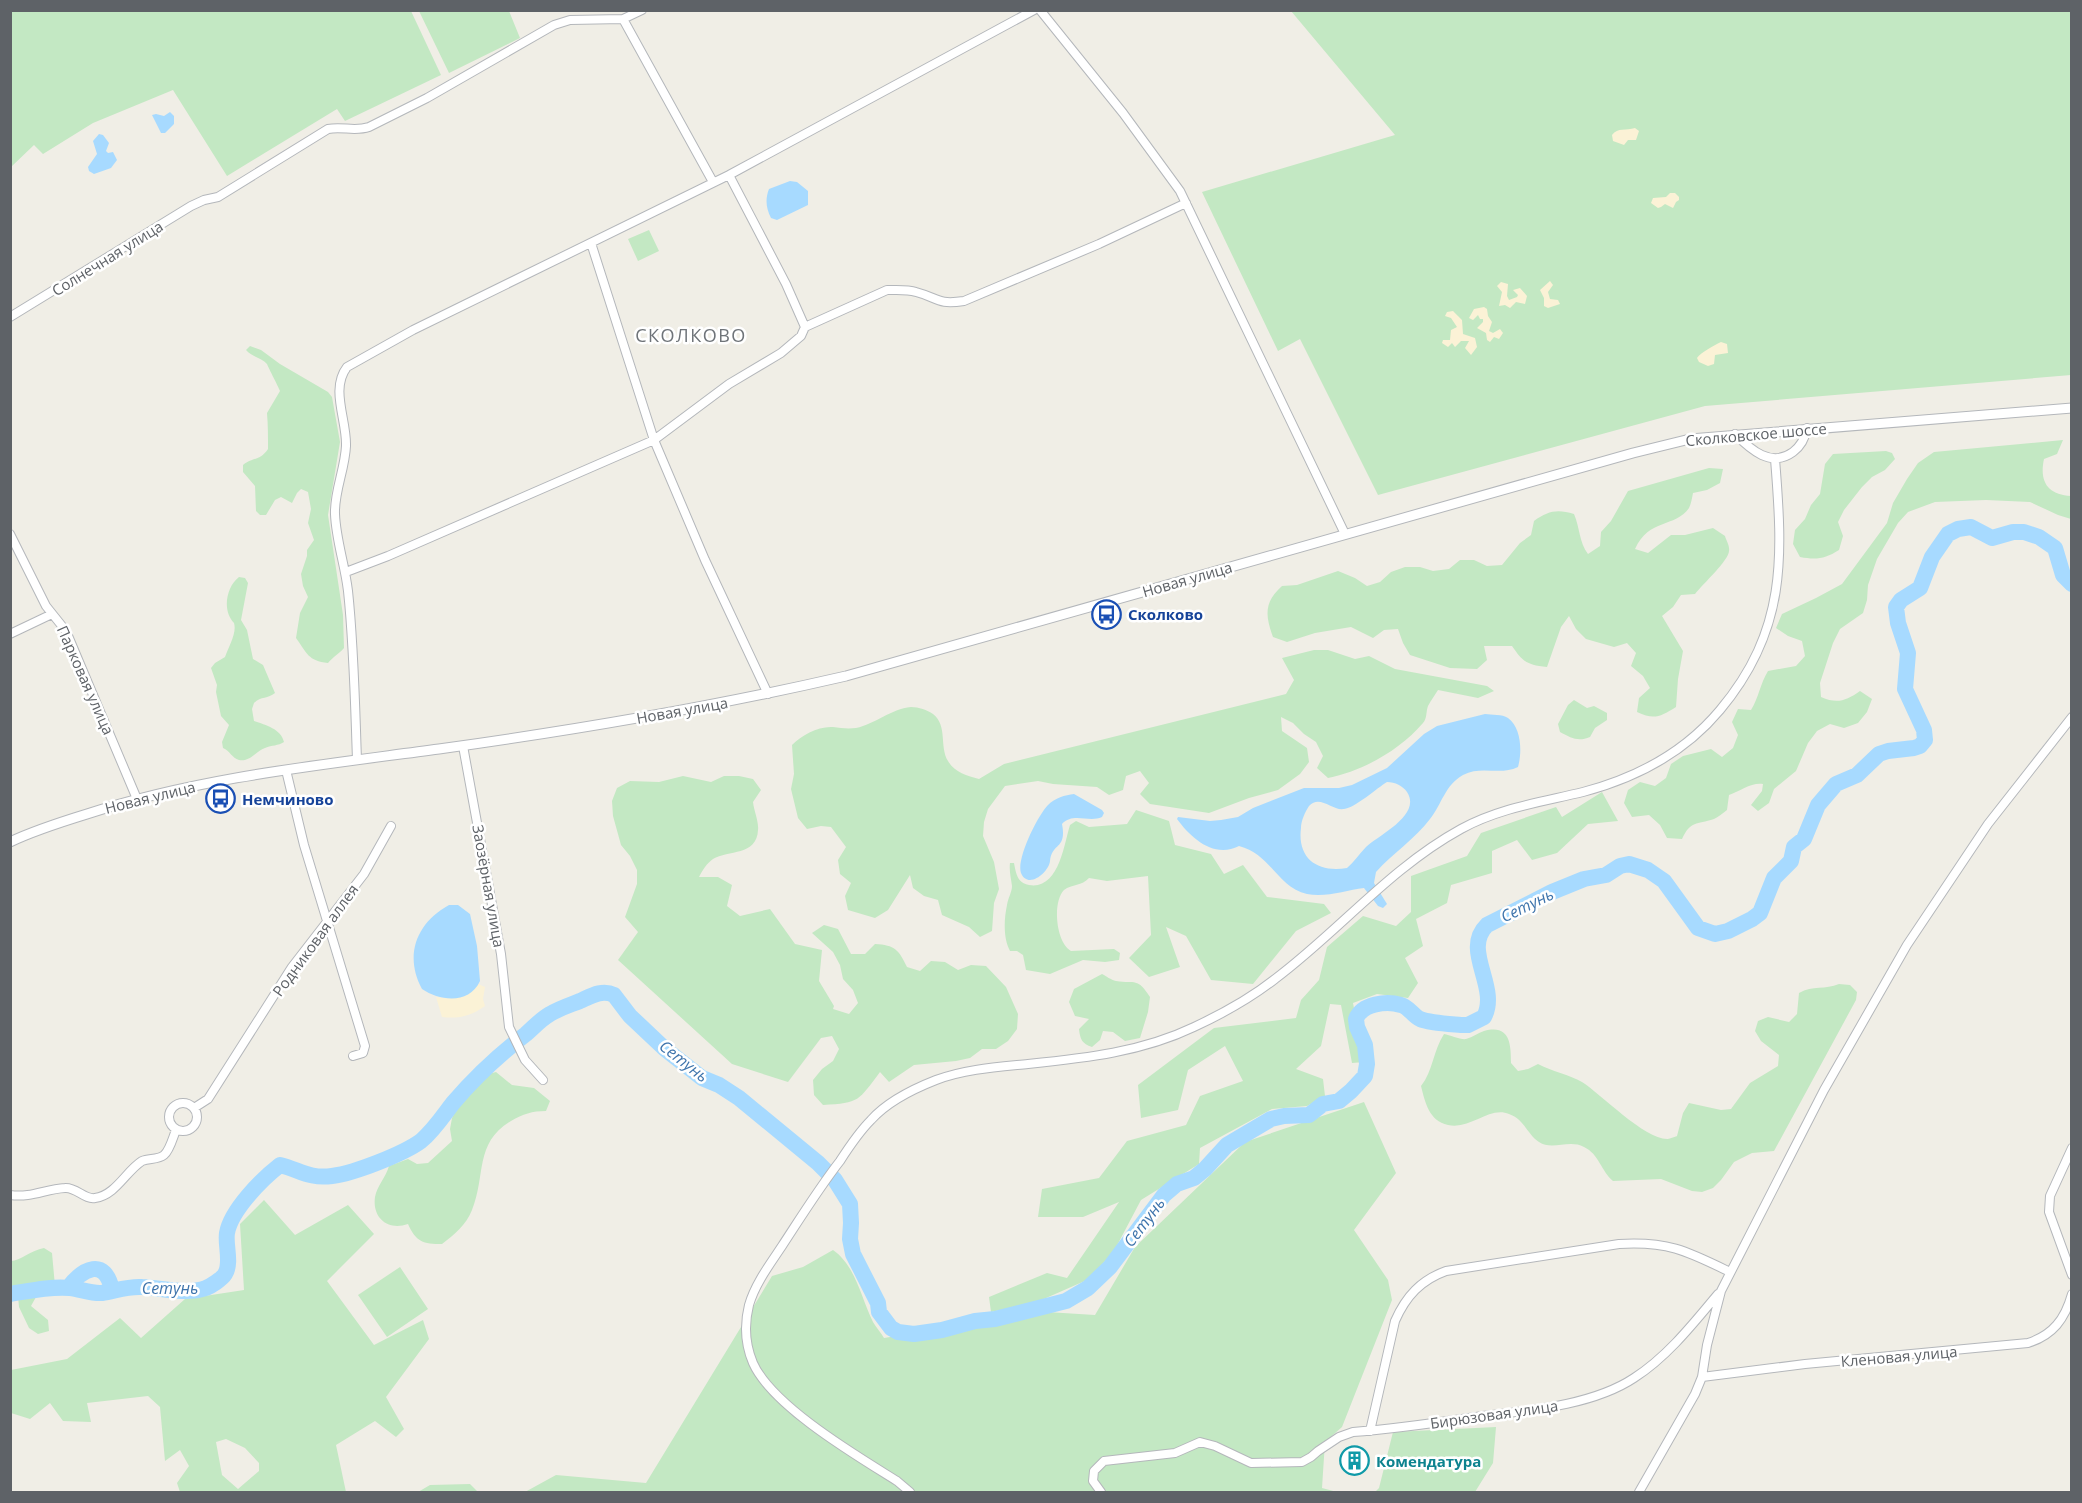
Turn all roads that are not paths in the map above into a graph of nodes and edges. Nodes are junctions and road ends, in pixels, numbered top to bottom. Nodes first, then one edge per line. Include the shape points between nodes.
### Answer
1 (642, 10) edge
2 (1034, 10) edge
3 (1040, 10) edge
4 (623, 19) junction
5 (729, 175) junction
6 (713, 182) junction
7 (1186, 203) junction
8 (591, 243) junction
9 (10, 317) edge
10 (805, 327) junction
11 (2072, 408) edge
12 (1807, 428) junction
13 (1735, 434) junction
14 (654, 440) junction
15 (1775, 459) junction
16 (10, 534) edge
17 (1345, 534) junction
18 (346, 572) junction
19 (52, 614) junction
20 (10, 634) edge
21 (768, 694) junction
22 (2072, 717) edge
23 (463, 746) junction
24 (357, 760) junction
25 (286, 770) junction
26 (137, 799) junction
27 (391, 826) dead end
28 (10, 842) edge
29 (327, 923) junction
30 (353, 1056) dead end
31 (543, 1080) dead end
32 (194, 1108) junction
33 (176, 1130) junction
34 (2072, 1148) edge
35 (10, 1195) edge
36 (1730, 1272) junction
37 (2072, 1275) edge
38 (1721, 1291) junction
39 (2072, 1294) edge
40 (1702, 1377) junction
41 (1370, 1431) junction
42 (910, 1492) edge
43 (1101, 1492) edge
44 (1639, 1492) edge

1 - 4 street
2 - 5 street
3 - 7 street via 1123,113
4 - 6 street
4 - 9 street, Солнечная улица via 570,20 554,25 369,127 328,129
5 - 6 street
5 - 10 street
6 - 8 street
7 - 10 street via 964,301 943,303 918,292 886,290
7 - 17 street
8 - 14 street
8 - 18 street via 413,330 343,372 338,389 346,445 335,516
10 - 14 street via 781,354 729,384
11 - 12 street, Сколковское шоссе
12 - 13 street, Сколковское шоссе
12 - 15 street via 1799,447
13 - 15 street via 1750,449
13 - 17 street, Сколковское шоссе via 1690,439 1633,453
14 - 18 street
14 - 21 street
15 - 42 street via 1781,553 1771,618 1760,650 1742,682 1695,736 1630,776 1498,813 1464,827 1385,883 1272,982 1193,1028 1162,1041 1097,1057 987,1068 938,1080 905,1095 872,1118 812,1199 764,1275 750,1300 745,1344 768,1387 791,1408
16 - 19 street, Парковая улица
17 - 21 street, Новая улица via 867,670
18 - 24 street
19 - 20 street
19 - 26 street, Парковая улица via 66,631
21 - 23 street, Новая улица
22 - 36 street via 1988,824 1907,945 1824,1090
23 - 24 street, Новая улица
23 - 31 street, Заозёрная улица via 501,954 509,1026 525,1060
24 - 25 street, Новая улица
25 - 26 street, Новая улица
25 - 29 street
26 - 28 street, Новая улица
27 - 29 street, Родниковая аллея via 364,874
29 - 30 street via 365,1046 363,1053
29 - 32 street, Родниковая аллея via 292,967 208,1099
32 - 33 street, Родниковая аллея via 197,1118 192,1128
32 - 33 street via 184,1102 173,1105 169,1121
33 - 35 street, Родниковая аллея via 163,1156 145,1160 117,1186 95,1199 65,1188 25,1197
34 - 37 street via 2050,1196 2049,1212
36 - 38 street
36 - 41 street via 1694,1254 1646,1242 1431,1276 1411,1294 1395,1321
38 - 40 street
38 - 41 street, Бирюзовая улица via 1655,1361 1607,1392 1550,1407
39 - 40 street, Кленовая улица via 2054,1329 2028,1343
40 - 44 street
41 - 43 street, Бирюзовая улица via 1339,1437 1302,1462 1251,1463 1200,1442 1176,1453 1104,1461 1094,1471 1093,1481

